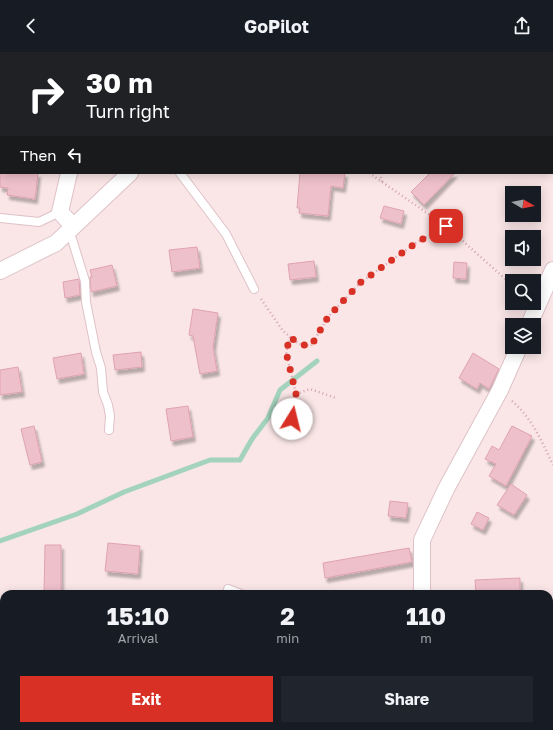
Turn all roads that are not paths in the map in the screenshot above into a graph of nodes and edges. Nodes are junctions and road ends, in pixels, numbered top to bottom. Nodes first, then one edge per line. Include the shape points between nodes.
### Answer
1 (69, 174) edge
2 (129, 174) edge
3 (181, 174) edge
4 (60, 212) junction
5 (0, 218) edge
6 (70, 229) junction
7 (553, 270) edge
8 (0, 271) edge
9 (254, 289) road end
10 (532, 318) edge
11 (516, 354) edge
12 (109, 430) dead end
13 (422, 590) edge

1 - 4 street
2 - 6 street
3 - 9 lane via 226,234
4 - 5 lane via 39,222
4 - 6 street
6 - 8 street via 56,243
6 - 12 lane via 85,281 86,302 110,416
7 - 10 street
11 - 13 street via 500,390 446,489 422,540

